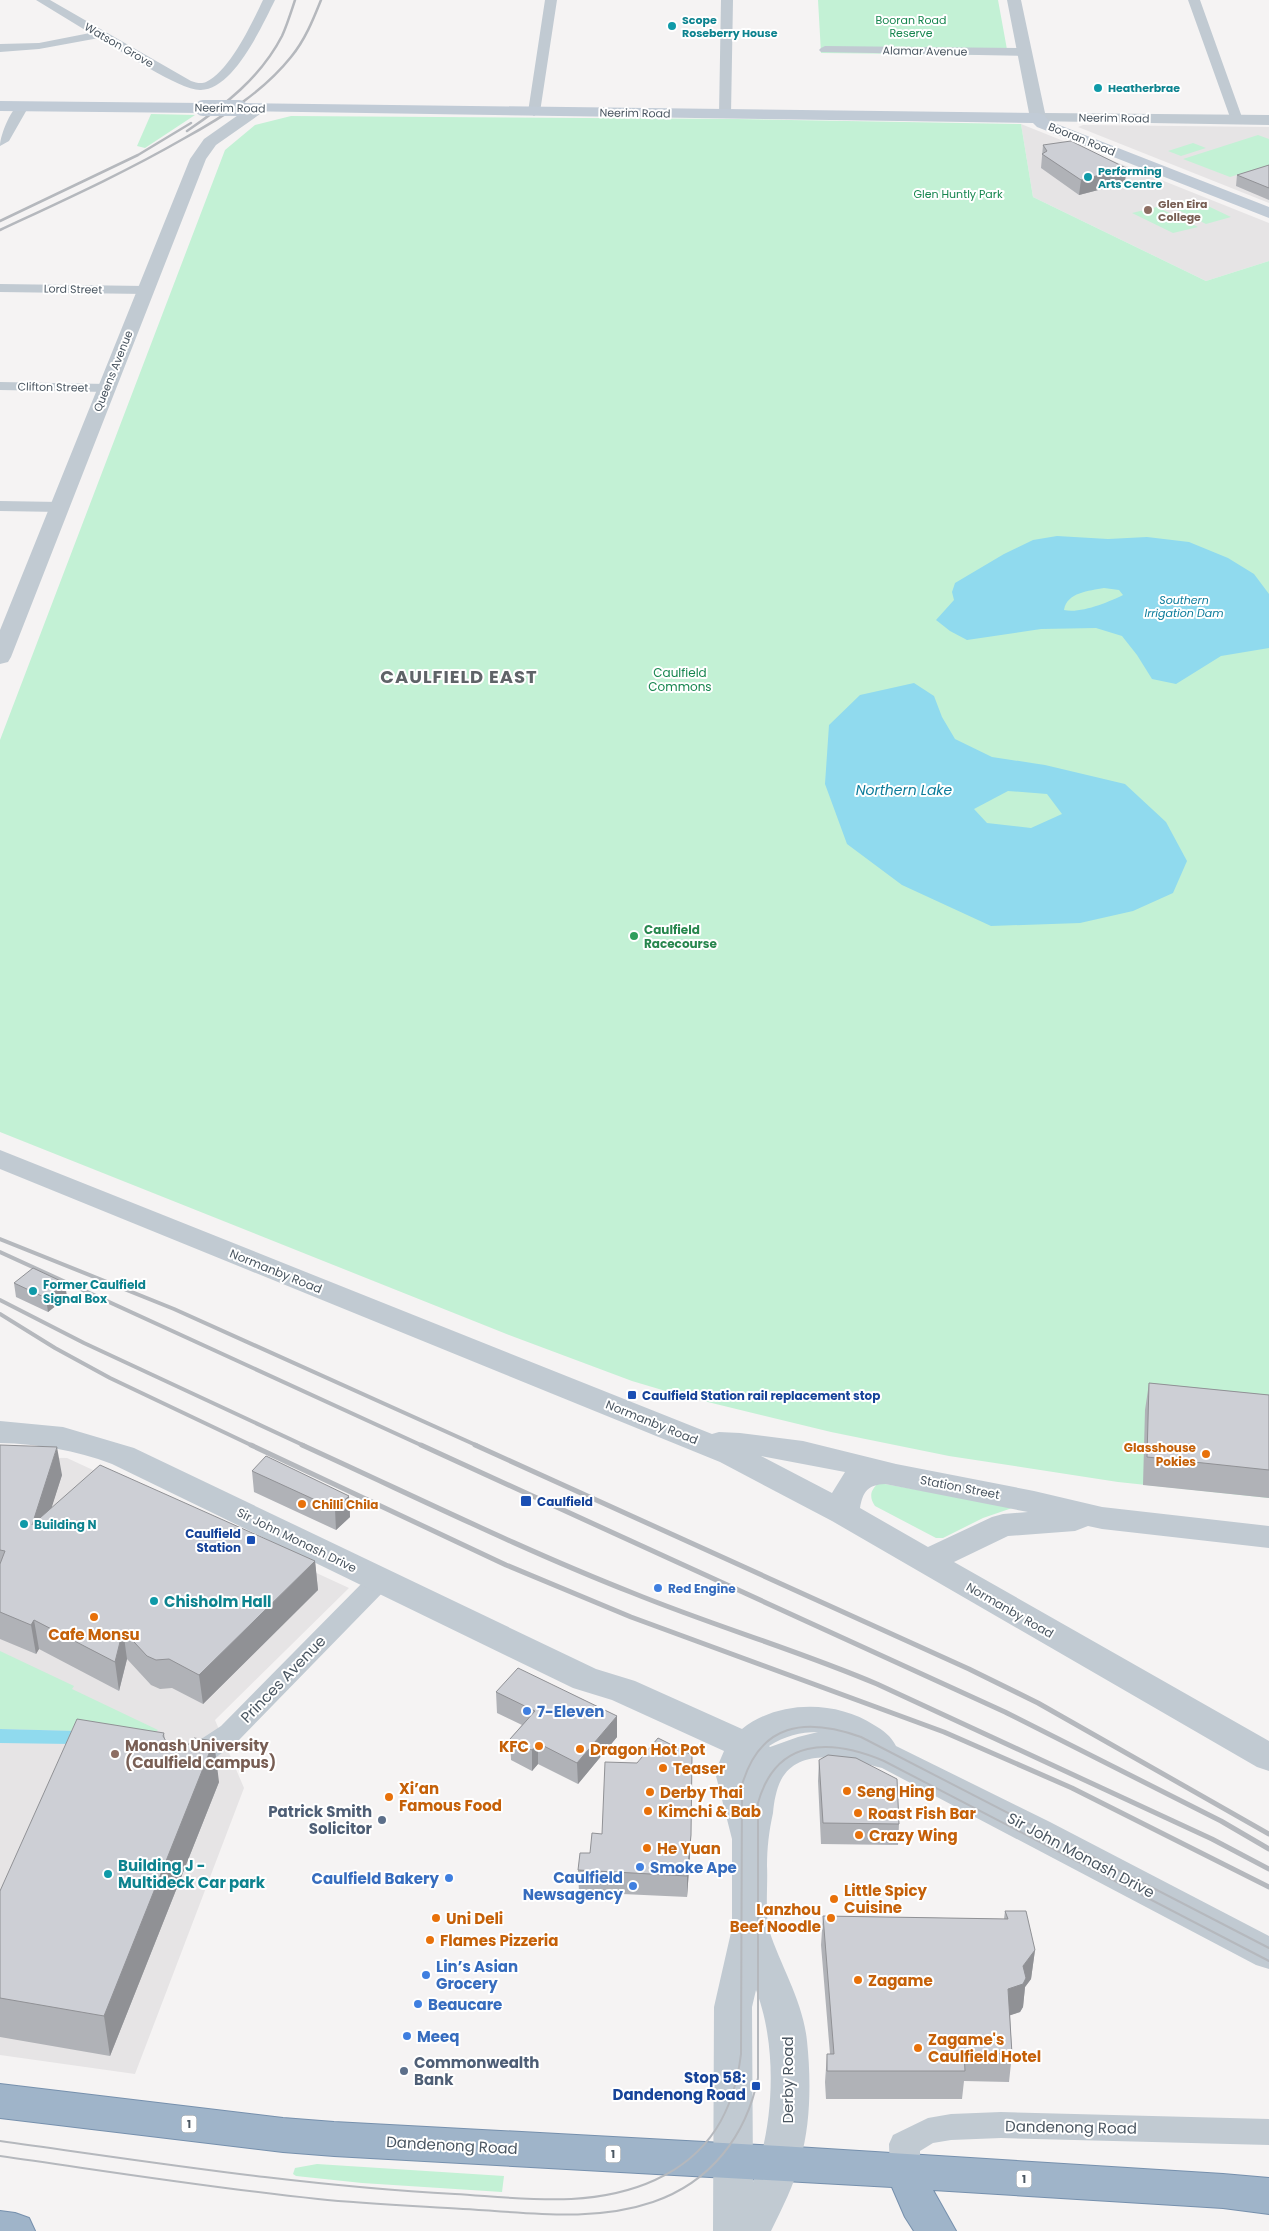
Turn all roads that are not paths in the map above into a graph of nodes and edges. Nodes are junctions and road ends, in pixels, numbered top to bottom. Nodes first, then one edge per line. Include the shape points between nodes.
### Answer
1 (42, 0) edge
2 (269, 0) edge
3 (551, 0) edge
4 (727, 0) edge
5 (1014, 0) edge
6 (1194, 0) edge
7 (100, 34) junction
8 (0, 48) edge
9 (825, 50) dead end
10 (1025, 52) junction
11 (0, 106) edge
12 (23, 106) junction
13 (248, 109) junction
14 (534, 112) junction
15 (725, 114) junction
16 (1038, 118) junction
17 (1237, 120) junction
18 (1269, 120) edge
19 (0, 142) edge
20 (1269, 213) edge
21 (0, 288) edge
22 (145, 290) junction
23 (0, 386) edge
24 (107, 388) junction
25 (0, 506) edge
26 (60, 507) junction
27 (2, 648) edge
28 (0, 1159) edge
29 (0, 1432) edge
30 (705, 1443) junction
31 (894, 1474) junction
32 (843, 1514) junction
33 (1102, 1518) junction
34 (1269, 1537) edge
35 (928, 1562) junction
36 (380, 1580) junction
37 (751, 1758) junction
38 (1269, 1758) edge
39 (184, 1776) edge
40 (750, 1928) junction
41 (1269, 1954) edge
42 (0, 2101) edge
43 (1269, 2132) edge
44 (732, 2161) junction
45 (780, 2163) junction
46 (905, 2172) junction
47 (1269, 2196) edge
48 (0, 2229) edge
49 (15, 2231) edge
50 (733, 2231) edge
51 (750, 2231) edge
52 (936, 2231) edge

1 - 7 street, Watson Grove
2 - 7 street, Watson Grove via 231,65 212,84 187,84
3 - 14 street
4 - 15 street
5 - 10 street, Booran Road
6 - 17 street
7 - 8 street via 38,46
9 - 10 street, Alamar Avenue
10 - 16 street, Booran Road
11 - 12 main road, Neerim Road
12 - 13 main road, Neerim Road, bridge
12 - 19 street
13 - 14 main road, Neerim Road
13 - 22 street, Queens Avenue via 200,153
14 - 15 main road, Neerim Road
15 - 16 main road, Neerim Road
16 - 17 street, Neerim Road
16 - 20 main road, Booran Road via 1043,124
17 - 18 street, Neerim Road
21 - 22 street, Lord Street
22 - 24 street, Queens Avenue
23 - 24 street, Clifton Street
24 - 26 street, Queens Avenue
25 - 26 street
26 - 27 street, Queens Avenue
28 - 30 street, Normanby Road
29 - 36 street, Sir John Monash Drive via 39,1433 93,1444
30 - 31 street via 786,1448
30 - 32 street, Normanby Road via 755,1465
31 - 32 street, Station Street via 870,1474 855,1480 848,1490
31 - 33 street, Station Street
32 - 35 street, Normanby Road
33 - 34 street, Station Street
33 - 35 street, Station Street via 1003,1526 980,1534
35 - 38 street, Normanby Road
36 - 37 street, Sir John Monash Drive via 585,1680 614,1702
36 - 39 street, Princes Avenue via 230,1733 202,1752
37 - 40 street, Derby Road via 763,1782 749,1844
37 - 41 street, Sir John Monash Drive via 776,1760 810,1746 827,1744 851,1746 893,1758
40 - 44 street, Derby Road via 733,2007
40 - 45 street, Derby Road via 780,2002 786,2028 789,2100
42 - 44 highway, Dandenong Road / 1 via 283,2136
43 - 46 street, Dandenong Road via 1001,2125 950,2127 928,2131 904,2144
44 - 45 highway, Dandenong Road / 1
44 - 50 street, Derby Road
45 - 46 highway, Dandenong Road / 1
45 - 51 street, Derby Road
46 - 47 highway, Dandenong Road / 1
46 - 52 highway via 919,2205
48 - 49 highway

